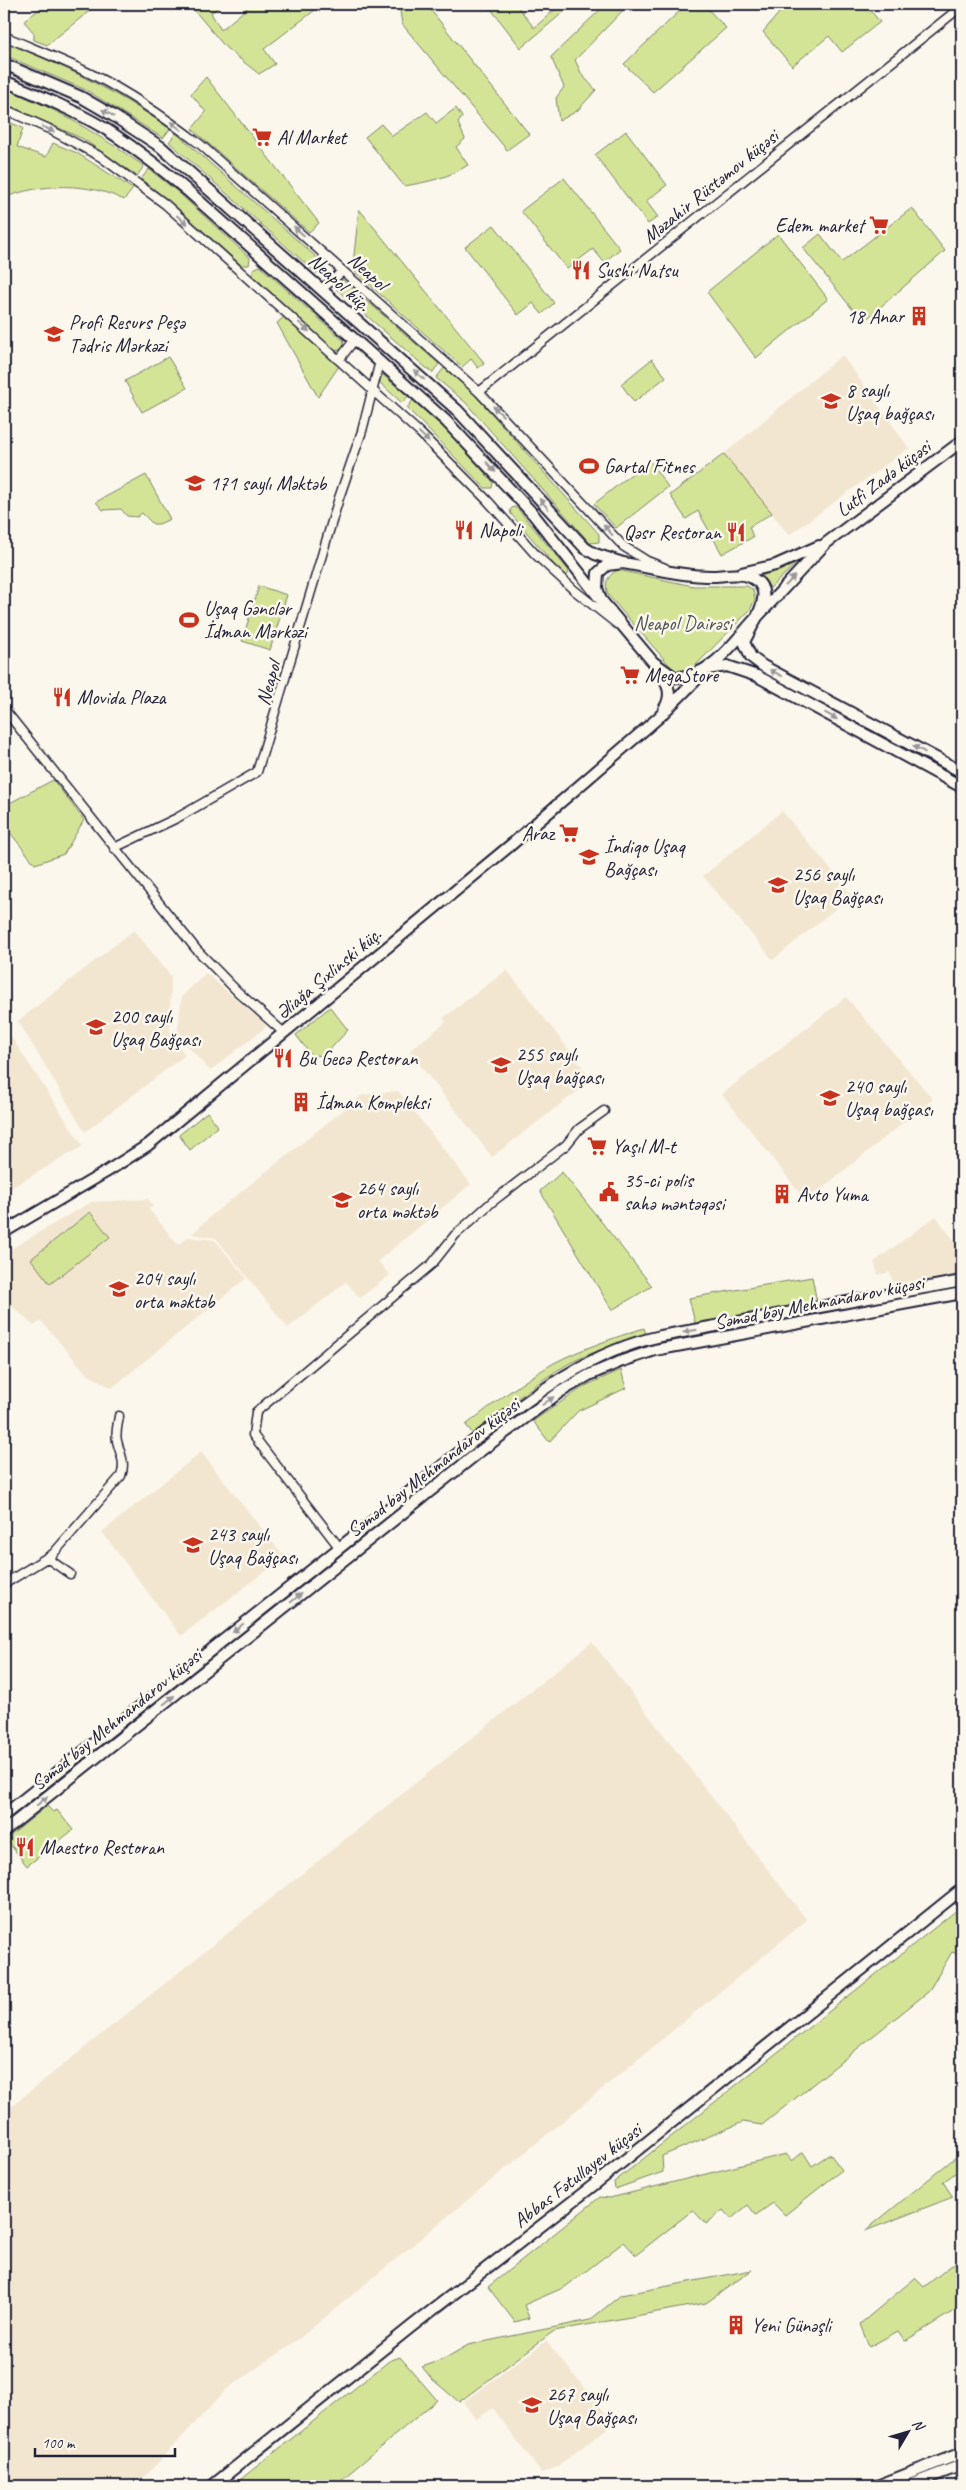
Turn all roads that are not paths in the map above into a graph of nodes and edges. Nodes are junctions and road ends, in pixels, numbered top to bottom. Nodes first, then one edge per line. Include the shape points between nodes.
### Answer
1 (962, 6) edge
2 (4, 36) edge
3 (4, 64) edge
4 (4, 80) edge
5 (4, 109) edge
6 (343, 271) junction
7 (322, 289) junction
8 (355, 339) junction
9 (339, 360) junction
10 (380, 361) junction
11 (372, 390) junction
12 (479, 392) junction
13 (962, 441) edge
14 (825, 544) junction
15 (623, 562) junction
16 (678, 573) junction
17 (738, 574) junction
18 (601, 600) junction
19 (757, 617) junction
20 (630, 634) junction
21 (653, 662) junction
22 (707, 669) junction
23 (4, 709) edge
24 (658, 718) junction
25 (962, 772) edge
26 (962, 787) edge
27 (114, 848) junction
28 (284, 1032) junction
29 (604, 1111) dead end
30 (4, 1232) edge
31 (962, 1281) edge
32 (962, 1293) edge
33 (119, 1416) dead end
34 (338, 1547) junction
35 (47, 1558) junction
36 (70, 1574) dead end
37 (4, 1584) edge
38 (4, 1815) edge
39 (4, 1831) edge
40 (962, 1890) edge
41 (962, 2453) edge
42 (962, 2465) edge
43 (212, 2486) edge
44 (877, 2486) edge
45 (907, 2486) edge

1 - 12 street, Məzahir Rüstəmov küçəsi
6 -> 2 street, Neapol via 220,162 160,114 94,75
7 -> 3 main road, Neapol küç. via 161,148 81,98
4 - 8 main road, Neapol küç. via 75,112 151,161
5 -> 9 street via 75,142 136,182 229,260
6 - 7 street
6 - 12 street, Neapol
15 -> 7 main road, Neapol küç. via 584,548 464,417
8 - 9 street
8 - 10 main road, Neapol küç.
9 - 11 street
10 - 11 street, Neapol
10 -> 18 main road, Neapol küç. via 446,421 507,485
11 -> 20 street via 451,463 574,590
11 - 27 street, Neapol via 257,772 176,818
16 -> 12 street, Neapol via 647,561 623,546
13 - 14 main road, Lutfi Zadə küçəsi
14 - 17 main road, Neapol küç. via 776,565
19 -> 14 main road
15 - 16 main road, Neapol küç.
15 - 18 main road via 607,565 598,573 597,588
16 - 17 main road, Neapol küç. via 697,576
17 - 19 main road via 754,579 763,591
18 - 20 main road, Neapol küç.
19 - 22 main road, Əliağa Şıxlinski küç.
25 -> 19 main road via 757,662 746,650 744,642
20 - 21 main road, Neapol küç.
21 - 22 main road via 674,677 690,676
21 - 24 main road via 670,694 668,704
22 - 24 main road, Əliağa Şıxlinski küç.
22 -> 26 main road via 727,666 751,673
23 - 27 street
24 - 28 main road, Əliağa Şıxlinski küç.
27 - 28 street via 196,949
28 - 30 main road, Əliağa Şıxlinski küç. via 148,1145
29 - 34 street via 492,1202 455,1235 432,1264 256,1412 252,1429 256,1440
31 -> 34 main road, Səməd bəy Mehmandarov küçəsi via 661,1336 609,1353 582,1365 522,1403
39 -> 32 main road, Səməd bəy Mehmandarov küçəsi via 479,1452 589,1375 655,1350
33 - 35 street via 116,1434 123,1459 121,1476
34 -> 38 main road, Səməd bəy Mehmandarov küçəsi
35 - 36 street
35 - 37 street
40 - 43 main road, Abbas Fətullayev küçəsi
41 - 44 main road
42 - 45 main road

